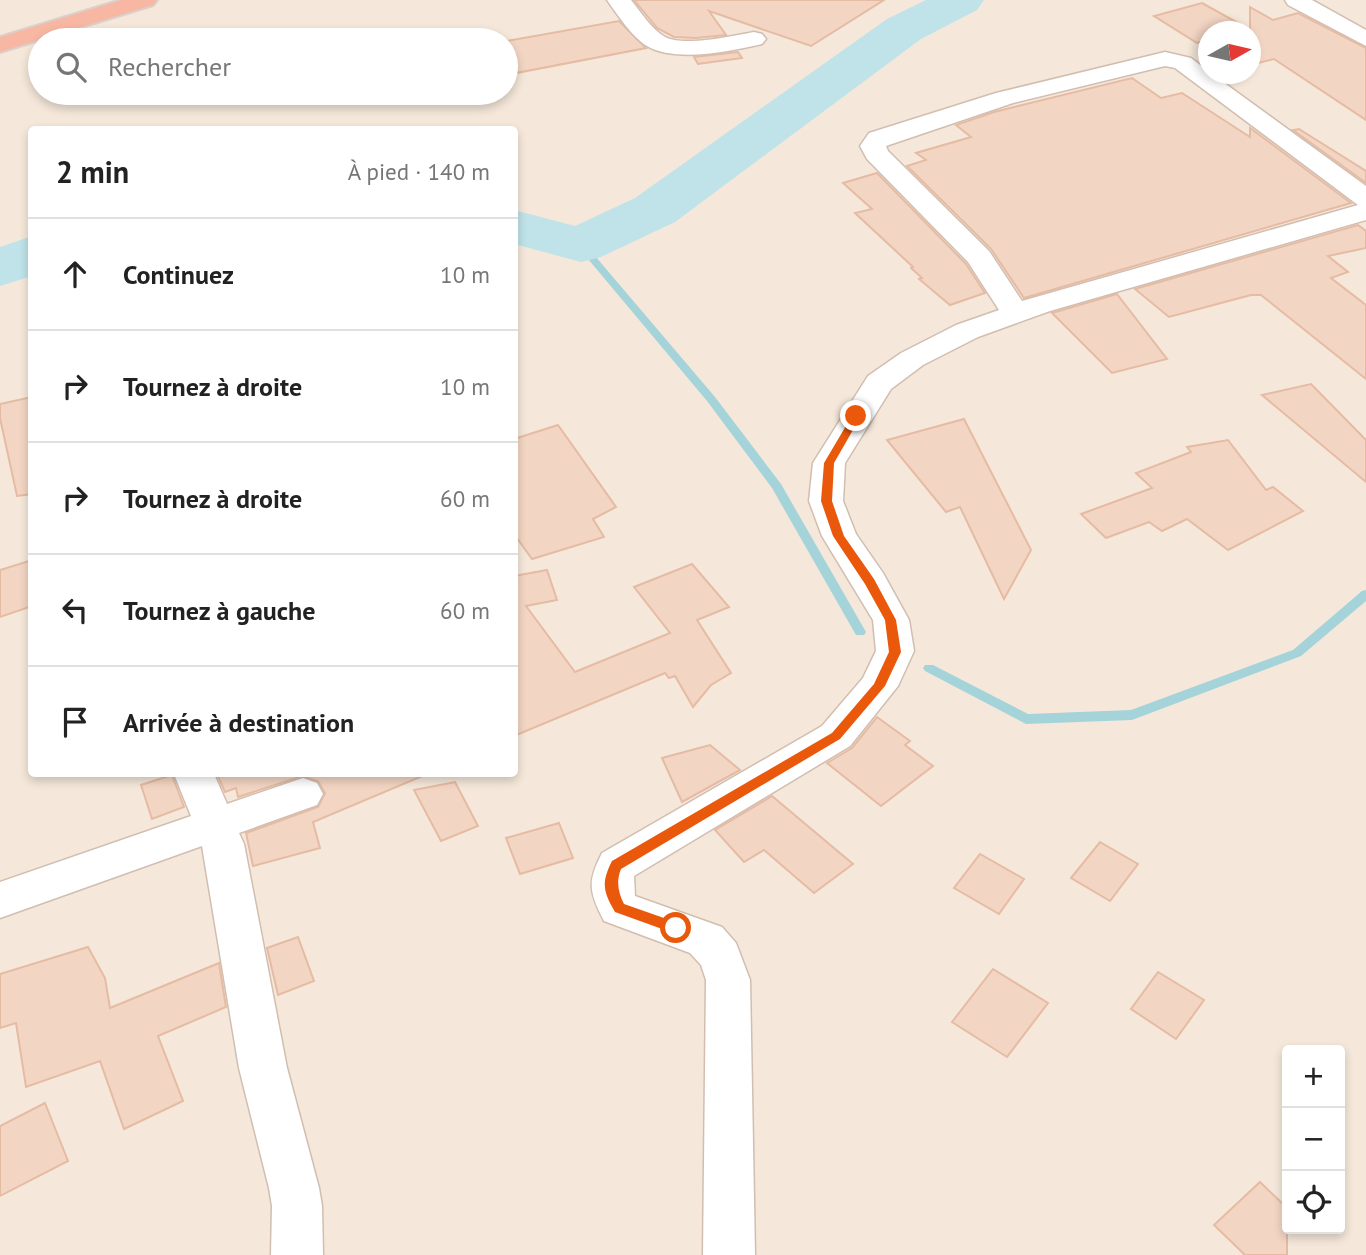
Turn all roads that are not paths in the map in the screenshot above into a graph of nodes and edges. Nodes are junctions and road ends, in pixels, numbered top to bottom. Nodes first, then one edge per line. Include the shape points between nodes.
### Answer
1 (145, 0) edge
2 (618, 0) edge
3 (1296, 0) edge
4 (55, 28) edge
5 (28, 36) edge
6 (1366, 38) edge
7 (754, 39) dead end
8 (0, 45) edge
9 (1366, 199) edge
10 (1366, 211) edge
11 (1016, 314) junction
12 (195, 777) edge
13 (303, 794) dead end
14 (215, 824) junction
15 (0, 900) edge
16 (297, 1255) edge
17 (729, 1255) edge

1 - 4 highway
2 - 7 street via 655,41 665,45
3 - 6 street
5 - 8 highway
9 - 11 street via 1174,60 1005,98 878,138 873,146 877,154 979,257
10 - 11 street
11 - 17 street via 967,331 912,359 879,383 829,463 826,501 839,536 891,620 895,652 879,686 836,736 617,865 610,878 619,908 706,940 720,956 728,981
12 - 14 street
13 - 14 street
14 - 15 street
14 - 16 street via 223,844 263,1068 298,1206

